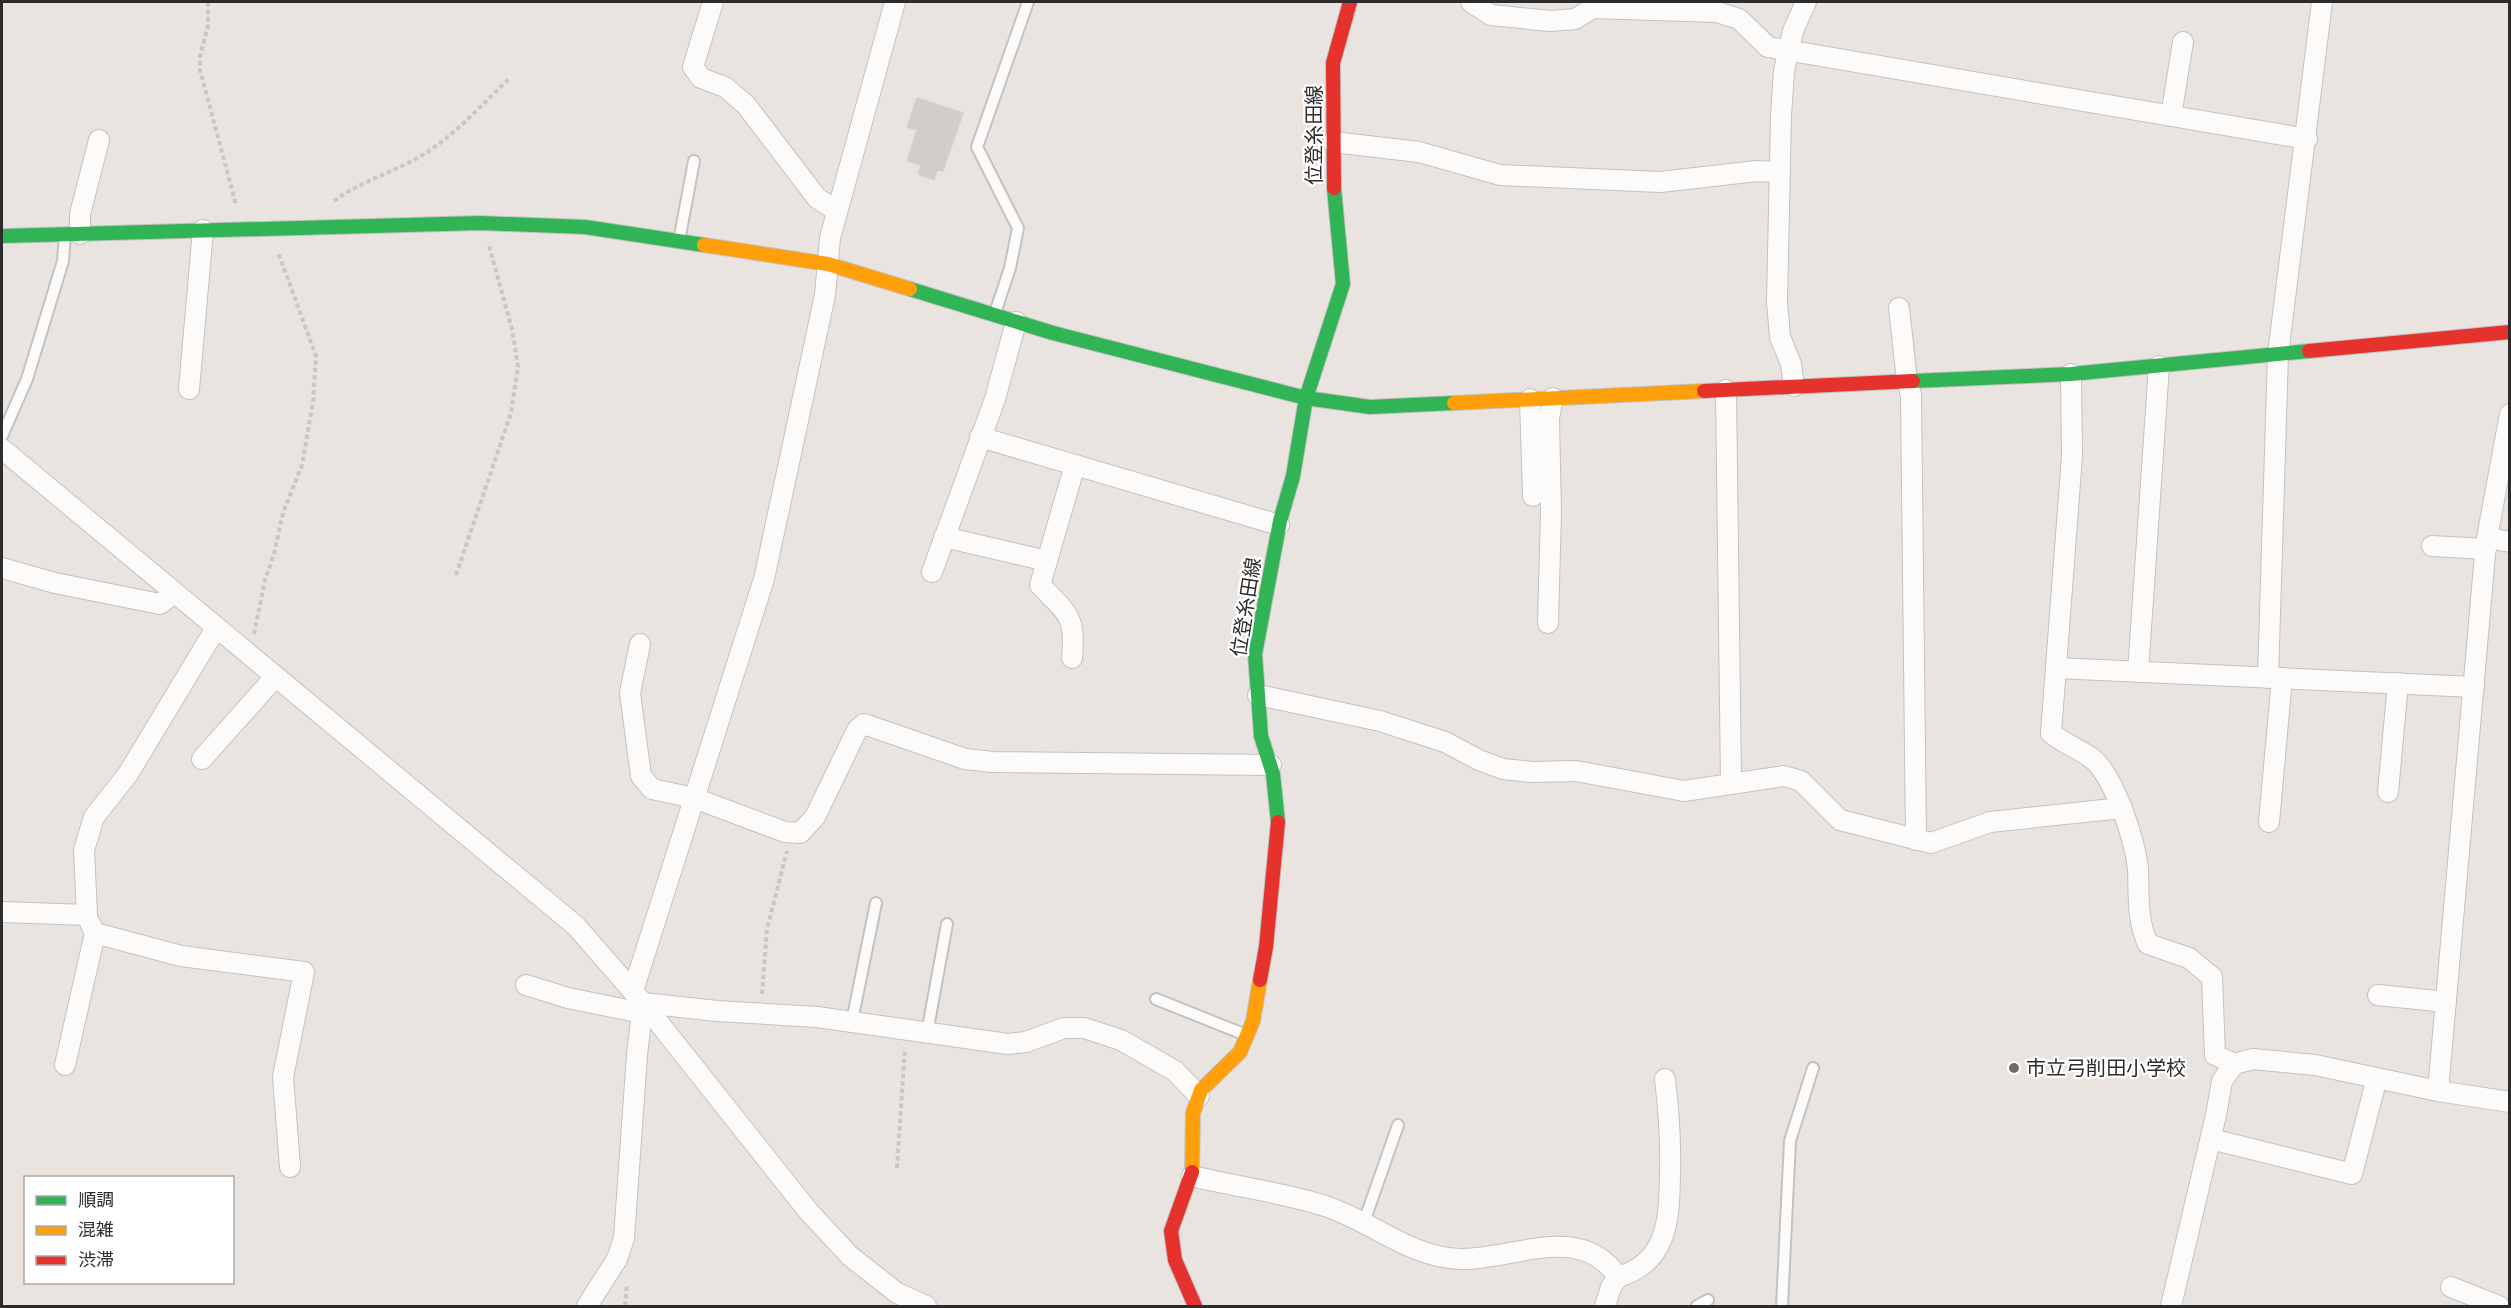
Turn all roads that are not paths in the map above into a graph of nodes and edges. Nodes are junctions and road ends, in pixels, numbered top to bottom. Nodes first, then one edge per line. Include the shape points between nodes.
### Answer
1 (713, 2) edge
2 (895, 2) edge
3 (1028, 2) edge
4 (1350, 2) edge
5 (1471, 2) edge
6 (1806, 2) edge
7 (2322, 2) edge
8 (2183, 42) dead end
9 (1788, 50) junction
10 (2171, 116) junction
11 (2307, 139) junction
12 (99, 140) dead end
13 (1333, 141) junction
14 (694, 161) dead end
15 (1780, 172) junction
16 (837, 211) junction
17 (203, 230) junction
18 (73, 234) junction
19 (2, 236) edge
20 (679, 241) junction
21 (828, 264) junction
22 (1899, 308) dead end
23 (995, 315) junction
24 (1016, 322) junction
25 (2510, 332) edge
26 (2278, 354) junction
27 (2159, 366) junction
28 (2071, 374) junction
29 (1907, 381) junction
30 (1794, 387) junction
31 (189, 389) dead end
32 (1725, 390) junction
33 (1306, 398) junction
34 (1553, 398) junction
35 (1530, 399) junction
36 (2510, 414) edge
37 (2, 436) edge
38 (980, 437) junction
39 (2, 449) edge
40 (1075, 465) junction
41 (1533, 496) dead end
42 (1279, 525) junction
43 (944, 537) junction
44 (2510, 542) edge
45 (2487, 544) junction
46 (2432, 546) dead end
47 (1047, 561) junction
48 (2, 568) edge
49 (932, 572) dead end
50 (174, 593) junction
51 (1548, 623) dead end
52 (216, 628) junction
53 (640, 644) dead end
54 (1072, 658) dead end
55 (2056, 668) junction
56 (2138, 672) junction
57 (275, 677) junction
58 (2275, 678) junction
59 (2398, 683) junction
60 (2474, 687) junction
61 (1258, 695) junction
62 (202, 759) dead end
63 (1271, 765) junction
64 (1731, 783) junction
65 (2388, 792) dead end
66 (694, 798) junction
67 (2122, 808) junction
68 (2269, 822) dead end
69 (1916, 840) junction
70 (876, 903) dead end
71 (2, 912) edge
72 (87, 915) junction
73 (947, 924) dead end
74 (95, 933) junction
75 (526, 985) dead end
76 (2378, 995) dead end
77 (1155, 999) dead end
78 (639, 1002) junction
79 (2446, 1002) junction
80 (852, 1021) junction
81 (917, 1031) junction
82 (1246, 1035) junction
83 (2234, 1064) junction
84 (64, 1065) dead end
85 (1813, 1068) dead end
86 (2377, 1078) junction
87 (1665, 1079) dead end
88 (2438, 1091) junction
89 (1199, 1096) junction
90 (2510, 1102) edge
91 (1398, 1125) dead end
92 (2211, 1139) junction
93 (290, 1167) dead end
94 (1192, 1176) junction
95 (1364, 1222) junction
96 (1618, 1277) junction
97 (2451, 1287) dead end
98 (1708, 1300) dead end
99 (587, 1306) edge
100 (926, 1306) edge
101 (1195, 1306) edge
102 (1605, 1306) edge
103 (1697, 1306) edge
104 (1782, 1306) edge
105 (2171, 1306) edge
106 (2499, 1306) edge

1 - 16 street via 693,67 701,78 724,87 746,105 817,198
2 - 16 street
3 - 23 lane via 977,147 1018,228
4 - 13 street, 位登糸田線 via 1333,63
5 - 9 street via 1491,15 1550,21 1575,19 1593,8 1717,12 1739,19 1768,47
6 - 9 street
7 - 11 street
8 - 10 street
9 - 10 street
9 - 15 street
10 - 11 street
11 - 26 street
12 - 18 street
13 - 15 street via 1419,152 1500,175 1660,182
13 - 33 street, 位登糸田線 via 1334,199 1343,284
14 - 20 lane
15 - 30 street via 1777,302 1780,337 1791,364
16 - 21 street
17 - 18 street
17 - 20 street via 480,223 585,227
17 - 31 street
18 - 19 street
18 - 37 lane via 27,379
20 - 21 street
21 - 23 street
21 - 66 street via 825,295 764,579
22 - 29 street
23 - 24 street
24 - 33 street
24 - 38 street
25 - 26 street
26 - 27 street
26 - 58 street
27 - 28 street
27 - 56 street
28 - 29 street
28 - 55 street via 2072,456
29 - 30 street
29 - 69 street via 1911,395
30 - 32 street
32 - 34 street
32 - 64 street
33 - 35 street via 1370,407
33 - 42 street, 位登糸田線 via 1293,476
34 - 35 street
34 - 51 street via 1549,418
35 - 41 street
36 - 45 street
38 - 40 street
38 - 43 street
39 - 50 street
40 - 42 street
40 - 47 street
42 - 61 street, 位登糸田線 via 1255,654
43 - 47 street
43 - 49 street
44 - 45 street
45 - 46 street
45 - 60 street
47 - 54 street via 1040,585 1069,615 1074,633
48 - 50 street via 160,604
50 - 52 street
52 - 57 street
52 - 72 street via 129,774 94,817 84,850
53 - 66 street via 630,693 640,776 652,789
55 - 56 street
55 - 67 street via 2051,733 2092,758
56 - 58 street
57 - 62 street
57 - 78 street via 576,926
58 - 59 street
58 - 68 street
59 - 60 street
59 - 65 street
60 - 79 street
61 - 63 street, 位登糸田線 via 1261,736
61 - 64 street via 1380,721 1445,742 1503,769 1576,771 1684,791
63 - 66 street via 993,762 965,759 864,724 856,730 815,817 800,833 753,822
63 - 82 street, 位登糸田線 via 1279,831 1266,946 1253,1021
64 - 69 street via 1784,776 1801,781 1840,820
66 - 78 street
67 - 69 street via 1990,822 1930,843
67 - 83 street via 2138,865 2140,928 2148,944 2189,958 2212,977 2216,1055
70 - 80 lane
71 - 72 street
72 - 74 street
73 - 81 lane
74 - 84 street
74 - 93 street via 181,956 304,972 283,1077
75 - 78 street via 568,998
76 - 79 street
77 - 82 lane
78 - 80 street
78 - 99 street via 624,1238 617,1259
78 - 100 street via 809,1212 858,1262 897,1293
79 - 88 street
80 - 81 street
81 - 89 street via 1008,1044 1026,1042 1064,1028 1084,1028 1121,1040 1175,1071
82 - 89 street, 位登糸田線 via 1240,1052
83 - 86 street via 2253,1059 2315,1065
83 - 92 street via 2222,1081
85 - 104 lane via 1790,1141
86 - 88 street
86 - 92 street via 2352,1174
87 - 96 street via 1671,1136 1669,1218 1651,1257 1634,1272
88 - 90 street
89 - 94 street, 位登糸田線 via 1193,1113
91 - 95 lane
92 - 105 street
94 - 95 street via 1325,1206
94 - 101 street, 位登糸田線 via 1171,1231 1176,1260
95 - 96 street via 1434,1256 1462,1259 1573,1246 1595,1253
96 - 102 street
97 - 106 street
98 - 103 lane

